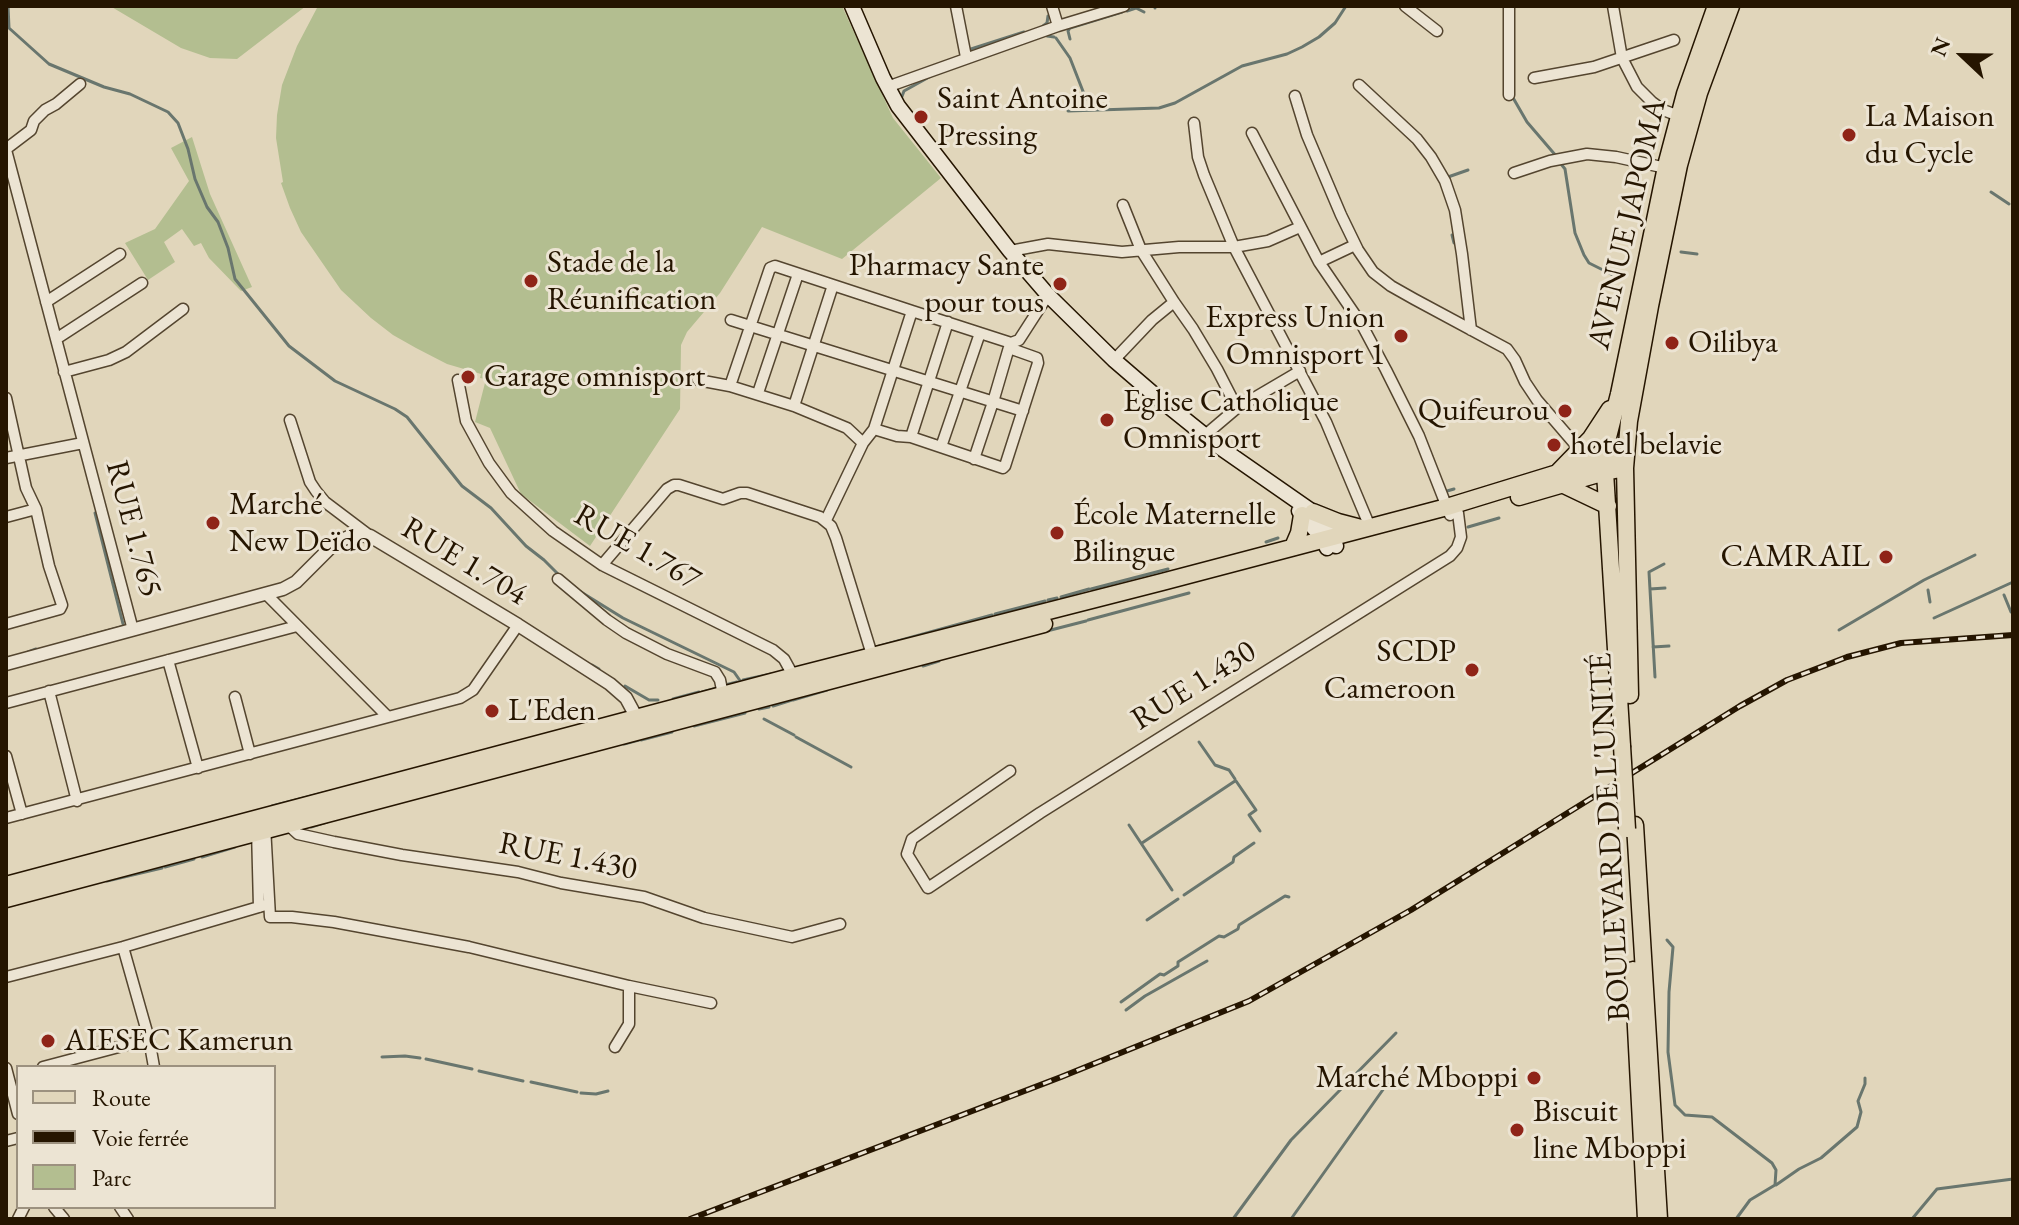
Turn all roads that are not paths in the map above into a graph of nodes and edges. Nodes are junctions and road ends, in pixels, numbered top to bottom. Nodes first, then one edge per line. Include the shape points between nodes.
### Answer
1 (852, 6) edge
2 (956, 6) edge
3 (1052, 6) edge
4 (1124, 6) edge
5 (1405, 6) edge
6 (1509, 6) edge
7 (1613, 6) edge
8 (1716, 6) edge
9 (1731, 6) edge
10 (1058, 26) junction
11 (1437, 31) dead end
12 (1674, 40) dead end
13 (966, 57) junction
14 (1622, 58) junction
15 (1534, 78) dead end
16 (80, 84) dead end
17 (1359, 85) dead end
18 (887, 87) junction
19 (1509, 95) dead end
20 (1295, 96) dead end
21 (1679, 116) junction
22 (1194, 123) dead end
23 (1252, 133) dead end
24 (6, 150) edge
25 (1666, 168) junction
26 (1514, 173) dead end
27 (1123, 205) dead end
28 (1300, 227) junction
29 (1355, 245) junction
30 (1234, 247) junction
31 (1141, 250) junction
32 (1010, 251) junction
33 (120, 254) dead end
34 (1319, 262) junction
35 (798, 274) junction
36 (142, 283) dead end
37 (833, 285) junction
38 (1048, 295) junction
39 (46, 302) junction
40 (1174, 302) junction
41 (1644, 304) junction
42 (183, 309) dead end
43 (912, 311) junction
44 (731, 320) dead end
45 (948, 322) junction
46 (750, 326) junction
47 (1471, 330) junction
48 (980, 333) junction
49 (779, 335) junction
50 (56, 339) junction
51 (813, 346) junction
52 (1010, 346) junction
53 (1114, 360) junction
54 (1300, 371) junction
55 (64, 372) junction
56 (893, 372) junction
57 (458, 380) dead end
58 (698, 380) dead end
59 (929, 383) junction
60 (730, 386) junction
61 (961, 392) junction
62 (758, 393) junction
63 (1619, 394) junction
64 (6, 398) edge
65 (993, 402) junction
66 (794, 406) junction
67 (1237, 408) junction
68 (1023, 411) junction
69 (290, 420) dead end
70 (874, 429) junction
71 (1204, 436) junction
72 (911, 437) junction
73 (83, 443) junction
74 (863, 443) junction
75 (941, 447) junction
76 (1580, 450) junction
77 (19, 454) junction
78 (6, 458) edge
79 (974, 459) junction
80 (1626, 460) junction
81 (1605, 465) junction
82 (1559, 480) junction
83 (1608, 506) junction
84 (36, 509) junction
85 (1452, 512) junction
86 (1307, 513) junction
87 (6, 517) edge
88 (826, 520) junction
89 (1367, 527) junction
90 (370, 536) junction
91 (1329, 543) junction
92 (1293, 547) junction
93 (602, 565) junction
94 (558, 579) dead end
95 (266, 594) junction
96 (6, 624) edge
97 (518, 625) junction
98 (297, 626) junction
99 (133, 630) junction
100 (168, 660) junction
101 (874, 662) junction
102 (6, 664) edge
103 (796, 682) junction
104 (49, 691) junction
105 (723, 695) junction
106 (235, 697) dead end
107 (6, 703) edge
108 (387, 716) junction
109 (640, 725) junction
110 (1626, 745) junction
111 (250, 754) junction
112 (6, 756) edge
113 (198, 768) junction
114 (1010, 771) dead end
115 (77, 801) junction
116 (22, 814) junction
117 (6, 818) edge
118 (287, 824) junction
119 (261, 825) junction
120 (1631, 827) junction
121 (6, 885) edge
122 (6, 899) edge
123 (264, 906) junction
124 (840, 924) dead end
125 (123, 947) junction
126 (6, 977) edge
127 (629, 986) junction
128 (711, 1003) dead end
129 (149, 1039) junction
130 (615, 1047) dead end
131 (57, 1065) edge
132 (154, 1065) edge
133 (10, 1074) edge
134 (16, 1104) edge
135 (1646, 1219) edge
136 (1659, 1219) edge

1 - 18 main road
2 - 13 street
3 - 10 street
4 - 10 street
5 - 11 street
6 - 19 street
7 - 14 street
8 - 21 main road, AVENUE JAPOMA
9 - 41 main road, AVENUE JAPOMA via 1688,127
10 - 13 street
12 - 14 street
13 - 18 street
14 - 15 street
14 - 21 street via 1637,87 1663,110
16 - 24 street
17 - 47 street via 1417,139 1445,181 1455,210
18 - 32 main road
20 - 29 street
21 - 25 main road, AVENUE JAPOMA
22 - 30 street via 1198,157
23 - 28 street
24 - 39 street, RUE 1.765
25 - 26 street via 1587,154
25 - 41 main road, AVENUE JAPOMA
27 - 31 street
28 - 30 street via 1268,241
28 - 34 street
29 - 34 street
29 - 47 street via 1381,278
30 - 31 street
30 - 54 street
31 - 32 street via 1048,244
31 - 40 street
32 - 38 main road
33 - 39 street
34 - 85 street via 1362,325
35 - 37 street
35 - 46 street via 770,268
35 - 49 street
36 - 50 street
37 - 43 street
37 - 51 street
38 - 52 street
38 - 53 main road
39 - 50 street, RUE 1.765
40 - 53 street
40 - 67 street
41 - 63 main road, AVENUE JAPOMA
41 - 80 main road, AVENUE JAPOMA
42 - 55 street via 126,352
43 - 45 street
43 - 56 street
44 - 46 street
45 - 48 street
45 - 59 street
46 - 49 street
46 - 60 street
47 - 76 street via 1512,355 1537,400
48 - 52 street
48 - 61 street
49 - 51 street
49 - 62 street
50 - 55 street, RUE 1.765
51 - 56 street
51 - 66 street
52 - 65 street
52 - 68 street via 1038,360
53 - 71 main road
54 - 67 street
54 - 89 street via 1341,453
55 - 73 street, RUE 1.765
56 - 59 street
56 - 70 street
57 - 93 street, RUE 1.767 via 469,429 511,493
58 - 60 street
59 - 61 street
59 - 72 street
60 - 62 street
61 - 65 street
61 - 75 street
62 - 66 street
63 - 76 main road
63 - 81 main road, AVENUE JAPOMA
64 - 77 street
65 - 68 street
65 - 79 street
66 - 74 street via 838,423
67 - 71 street
68 - 79 street via 1005,466
69 - 90 street via 316,491
70 - 72 street
70 - 74 street
71 - 86 main road
72 - 75 street
73 - 77 street
73 - 99 street, RUE 1.765
74 - 88 street
75 - 79 street
76 - 82 main road
77 - 78 street
77 - 84 street
80 - 81 main road
80 - 110 main road, BOULEVARD DE L'UNITÉ
81 - 82 main road
81 - 83 main road, BOULEVARD DE L'UNITÉ
82 - 83 main road
82 - 85 main road
83 - 110 main road, BOULEVARD DE L'UNITÉ
84 - 87 street
84 - 96 street via 62,603 60,609
85 - 89 main road
85 - 91 main road
85 - 114 street, RUE 1.430 via 1461,537 1450,556 928,888 907,854 912,839
86 - 89 main road
86 - 91 main road via 1325,522
86 - 92 main road
88 - 93 street via 754,495 723,499 674,485
88 - 101 street
89 - 91 main road
90 - 95 street, RUE 1.704 via 353,535 335,543 296,582
90 - 97 street, RUE 1.704
91 - 92 main road
91 - 101 main road
92 - 101 main road
93 - 103 street, RUE 1.767 via 773,650
94 - 105 street via 626,633 715,672
95 - 98 street
95 - 99 street, RUE 1.704
97 - 108 street via 467,695
97 - 109 street, RUE 1.704 via 620,691
98 - 100 street
98 - 108 street
99 - 102 street, RUE 1.704
100 - 104 street
100 - 113 street
101 - 103 main road
103 - 105 main road
103 - 109 main road
104 - 107 street
104 - 115 street
105 - 109 main road
106 - 111 street
108 - 111 street
109 - 118 main road
109 - 119 main road
110 - 120 main road, BOULEVARD DE L'UNITÉ, bridge
111 - 113 street
112 - 116 street
113 - 115 street
115 - 116 street
116 - 117 street
118 - 119 main road
118 - 124 street, RUE 1.430 via 298,834 644,897 704,918 792,937
119 - 121 main road
119 - 122 main road
119 - 123 street
120 - 135 main road, BOULEVARD DE L'UNITÉ
120 - 136 main road, BOULEVARD DE L'UNITÉ
123 - 125 street
123 - 127 street via 270,917 334,922 469,947
125 - 126 street
125 - 129 street
127 - 128 street
127 - 130 street via 629,1024
129 - 131 street
129 - 132 street
133 - 134 street

